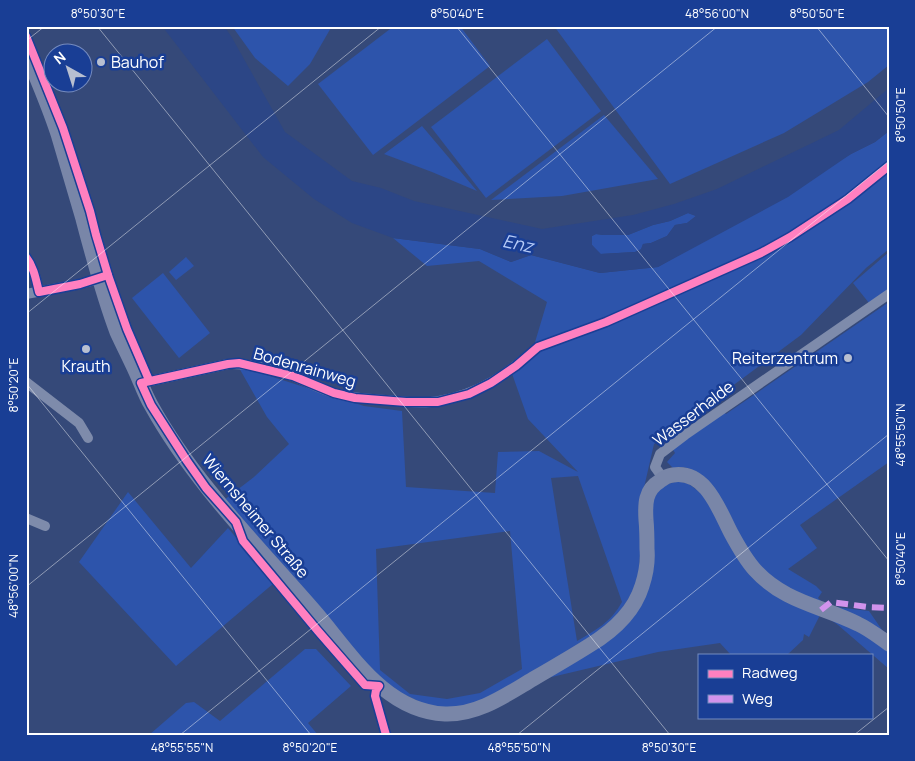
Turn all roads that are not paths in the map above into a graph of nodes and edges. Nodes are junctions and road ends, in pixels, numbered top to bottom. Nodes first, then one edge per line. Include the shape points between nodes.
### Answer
1 (26, 52) edge
2 (26, 257) edge
3 (99, 279) junction
4 (39, 292) junction
5 (26, 294) edge
6 (889, 294) edge
7 (538, 347) dead end
8 (26, 382) edge
9 (140, 382) junction
10 (88, 438) dead end
11 (663, 478) junction
12 (26, 518) edge
13 (45, 526) dead end
14 (889, 644) edge

1 - 3 main road, Wiernsheimer Straße via 56,130
2 - 4 street
3 - 4 street
3 - 9 main road, Wiernsheimer Straße
4 - 5 street
6 - 11 street, Wasserhalde via 660,454 655,467
7 - 9 street, Bodenrainweg via 491,383 468,394 438,402 354,398 293,376 239,363
8 - 10 street via 80,423
9 - 11 main road, Wiernsheimer Straße via 151,405 206,488 363,671 400,700 429,712 471,711 500,698 600,639 626,616 646,574 645,505 650,490
11 - 14 main road via 679,474 700,483 716,502 747,560 768,582 791,597 860,625
12 - 13 street

